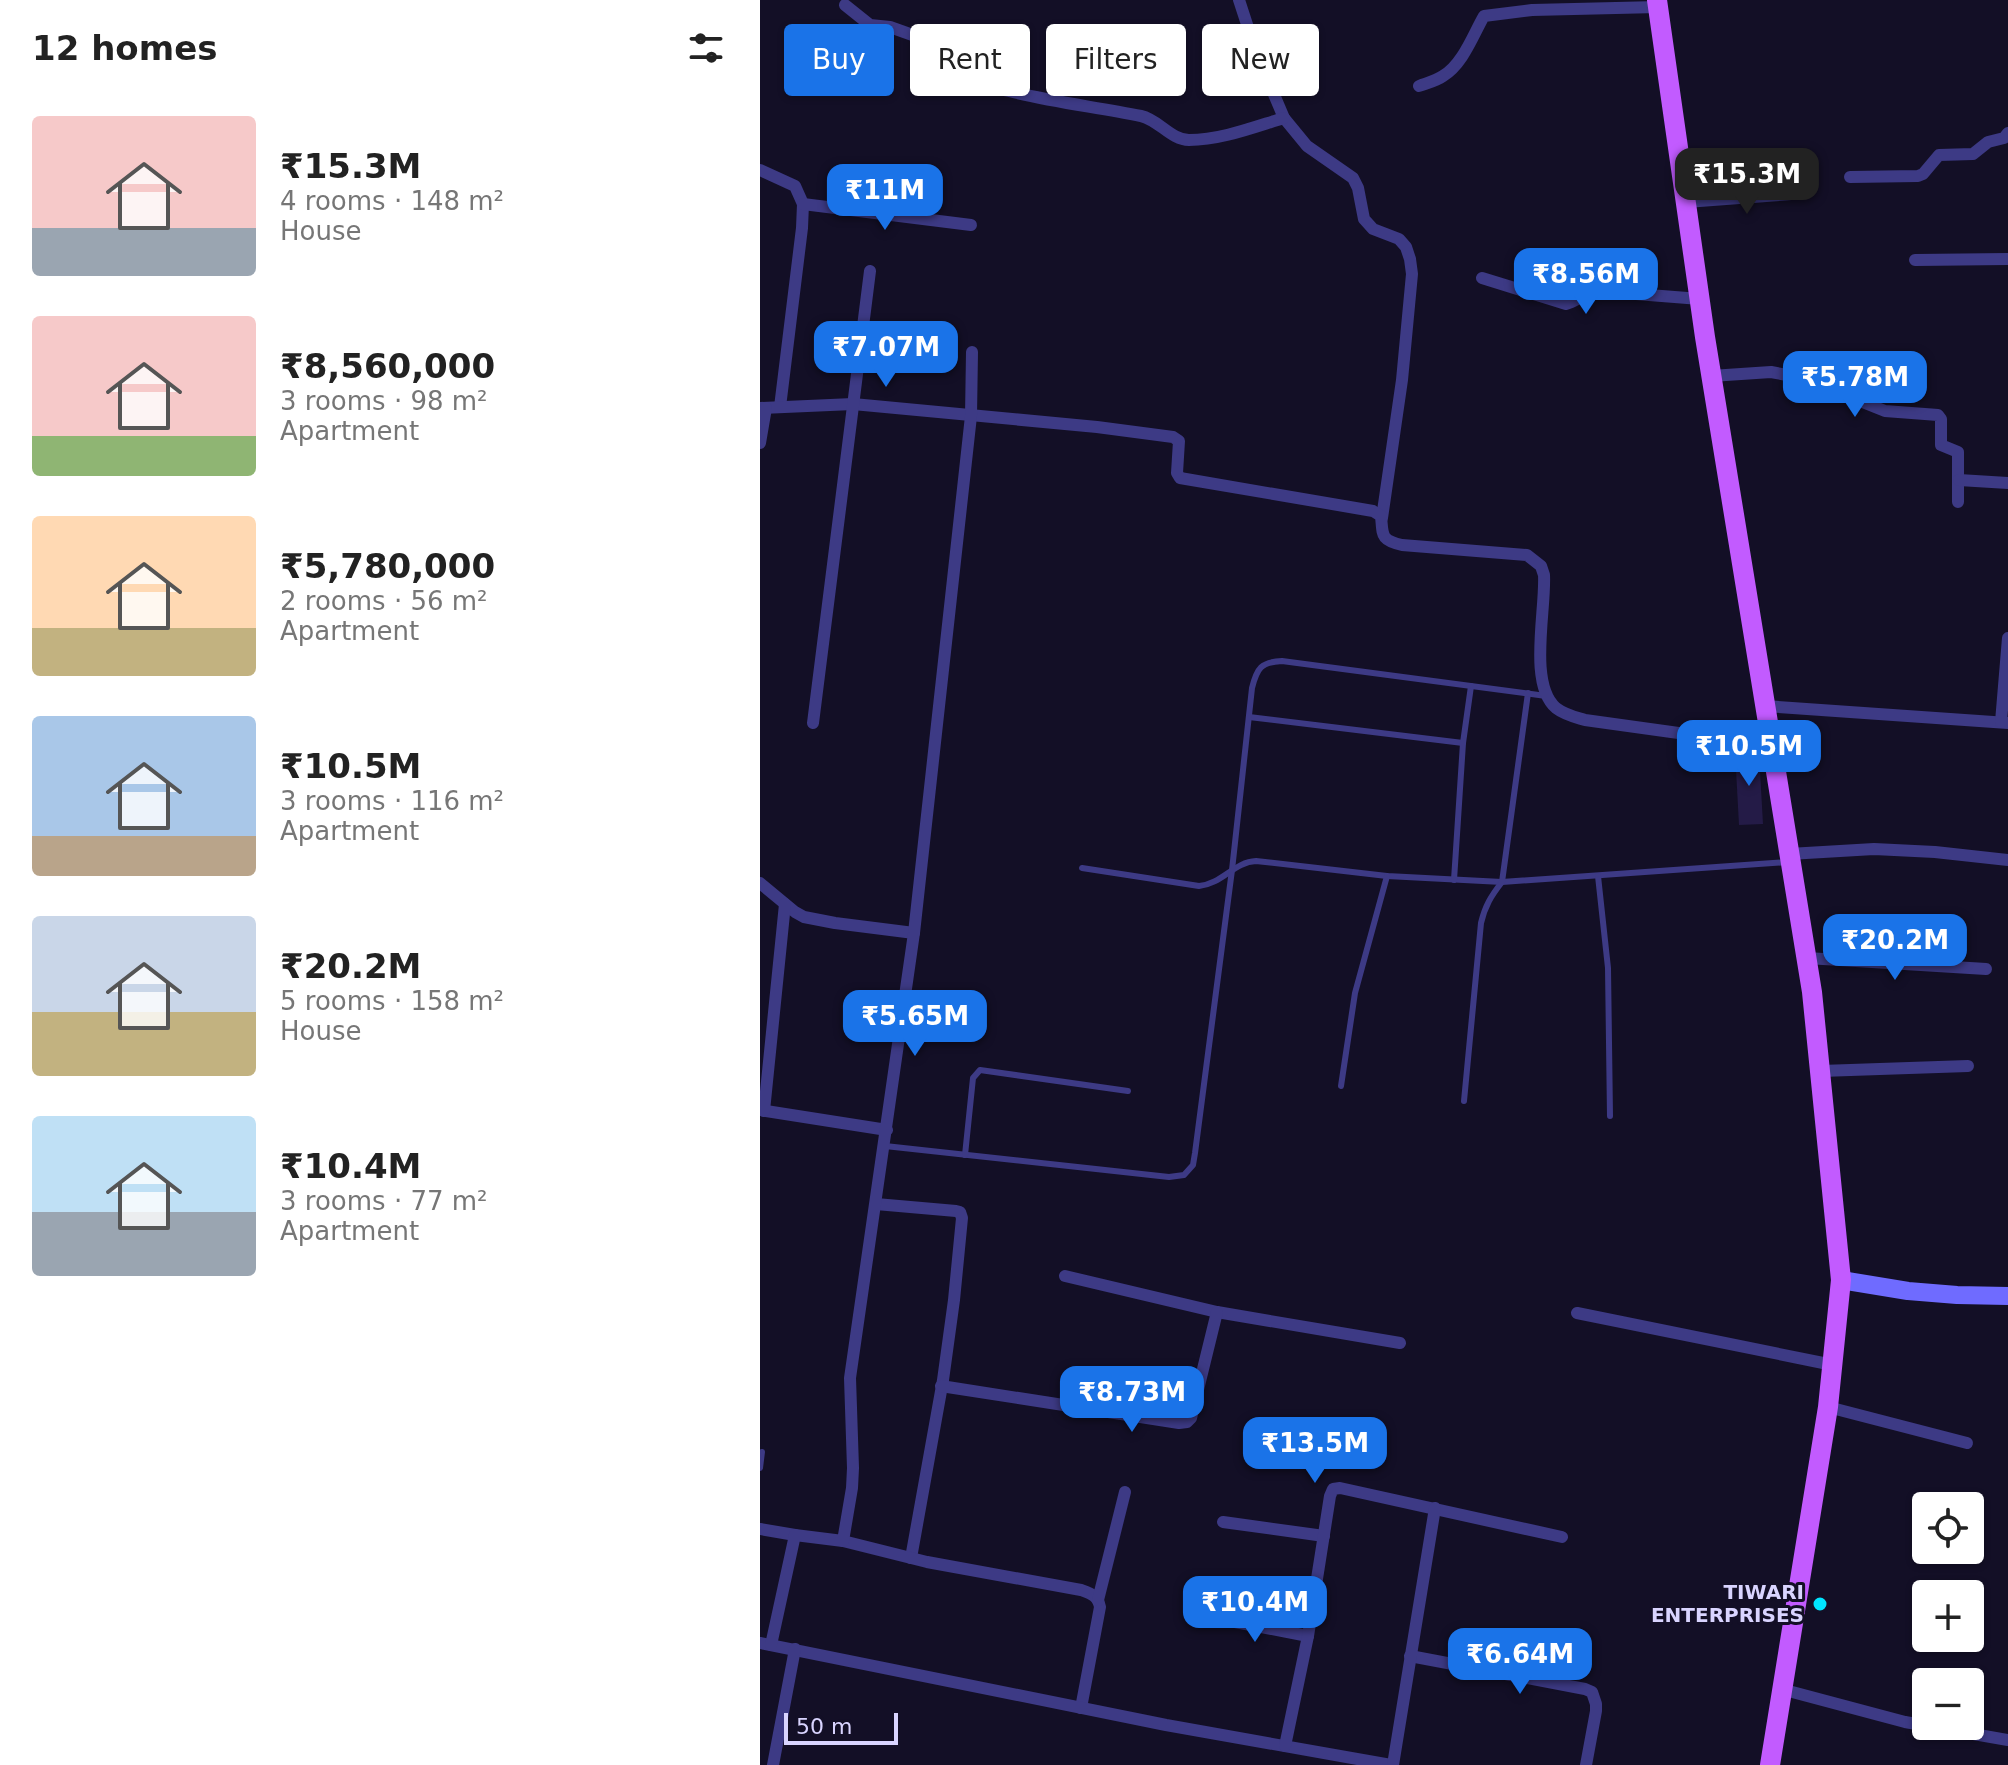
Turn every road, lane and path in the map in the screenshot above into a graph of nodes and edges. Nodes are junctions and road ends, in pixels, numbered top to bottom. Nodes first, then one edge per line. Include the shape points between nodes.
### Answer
1 (1239, 0) edge
2 (1482, 0) edge
3 (1658, 4) edge
4 (845, 5) dead end
5 (1484, 16) junction
6 (1419, 86) dead end
7 (1284, 118) junction
8 (2008, 133) edge
9 (760, 170) edge
10 (1850, 177) dead end
11 (1805, 193) dead end
12 (1686, 202) junction
13 (803, 204) junction
14 (971, 225) dead end
15 (2008, 259) edge
16 (1915, 260) dead end
17 (870, 271) dead end
18 (1482, 278) dead end
19 (1700, 299) junction
20 (972, 352) dead end
21 (1711, 376) junction
22 (853, 404) junction
23 (780, 407) junction
24 (763, 408) edge
25 (971, 416) junction
26 (760, 443) edge
27 (1959, 480) junction
28 (2008, 483) edge
29 (1958, 502) dead end
30 (1382, 518) junction
31 (2008, 638) edge
32 (1471, 686) junction
33 (1528, 693) junction
34 (1546, 696) junction
35 (1765, 706) junction
36 (1249, 717) junction
37 (2004, 722) edge
38 (813, 723) dead end
39 (1463, 743) junction
40 (1772, 746) junction
41 (1790, 858) junction
42 (2008, 860) edge
43 (1082, 868) dead end
44 (1232, 870) junction
45 (1387, 876) junction
46 (1598, 876) junction
47 (1454, 880) junction
48 (1502, 882) junction
49 (760, 883) edge
50 (785, 904) junction
51 (914, 933) junction
52 (1807, 958) junction
53 (1986, 969) dead end
54 (1968, 1066) dead end
55 (1821, 1071) junction
56 (1341, 1086) dead end
57 (1128, 1091) dead end
58 (1464, 1101) dead end
59 (762, 1110) edge
60 (1610, 1116) dead end
61 (887, 1130) junction
62 (885, 1146) junction
63 (965, 1155) junction
64 (876, 1204) junction
65 (1065, 1276) dead end
66 (1841, 1280) junction
67 (2008, 1296) edge
68 (1217, 1312) junction
69 (1577, 1313) dead end
70 (1400, 1343) dead end
71 (1833, 1365) junction
72 (941, 1386) junction
73 (1828, 1407) junction
74 (1967, 1443) dead end
75 (762, 1452) edge
76 (760, 1468) edge
77 (1125, 1492) dead end
78 (1435, 1508) junction
79 (1223, 1522) dead end
80 (760, 1529) edge
81 (795, 1535) junction
82 (1324, 1536) junction
83 (1562, 1537) dead end
84 (843, 1541) junction
85 (911, 1558) junction
86 (1098, 1600) junction
87 (1209, 1617) dead end
88 (1308, 1636) junction
89 (766, 1644) edge
90 (795, 1649) junction
91 (1410, 1656) junction
92 (1781, 1689) junction
93 (1081, 1708) junction
94 (2008, 1740) edge
95 (1285, 1746) junction
96 (773, 1765) edge
97 (1392, 1765) edge
98 (1586, 1765) edge
99 (1770, 1765) edge

1 - 7 street
2 - 5 street
3 - 5 street
3 - 12 main road
4 - 7 street via 870,25 935,43 940,66 966,81 1143,117 1179,139 1228,135
5 - 6 street via 1451,71
7 - 30 street via 1307,146 1353,178 1364,219 1373,229 1399,239 1410,259 1402,380
8 - 10 street via 1973,154 1939,155 1918,176
9 - 13 street via 795,186
11 - 12 street
12 - 19 main road
13 - 14 street
13 - 23 street
15 - 16 street
17 - 22 street
18 - 19 street via 1566,304 1598,291
19 - 21 main road
20 - 25 street
21 - 27 street via 1771,372 1885,411 1938,415 1942,447 1959,453
21 - 35 main road
22 - 23 street
22 - 25 street
22 - 38 street
23 - 24 street
24 - 26 street
25 - 30 street via 1173,437 1179,441 1180,478 1373,511
25 - 51 street
27 - 28 street
27 - 29 street
30 - 34 street via 1383,535 1392,543 1516,553 1541,566 1545,588 1540,673
31 - 37 street
32 - 33 lane
32 - 36 lane via 1270,661 1255,674
32 - 39 lane
33 - 34 lane
33 - 48 lane
34 - 40 street via 1555,707 1585,720
35 - 37 street
35 - 40 main road
36 - 39 lane
36 - 44 lane
39 - 47 lane
40 - 41 main road
41 - 42 street via 1874,849
41 - 46 lane
41 - 52 main road
43 - 44 lane via 1199,886
44 - 45 lane via 1245,862 1263,861
44 - 63 lane via 1189,1171 1169,1177
45 - 47 lane
45 - 56 lane via 1355,993
46 - 48 lane
46 - 60 lane via 1608,968
47 - 48 lane
48 - 58 lane via 1484,908 1481,923
49 - 50 street
50 - 51 street via 817,921
50 - 59 street
51 - 61 street
52 - 53 street
52 - 55 main road
54 - 55 street
55 - 66 main road
57 - 63 lane via 980,1070 973,1078
59 - 61 street
61 - 62 street
62 - 63 lane
62 - 64 street
64 - 72 street via 962,1214
64 - 84 street via 850,1378 853,1468
65 - 68 street
66 - 67 street via 1908,1291
66 - 71 main road
68 - 70 street
68 - 72 street via 1187,1422
69 - 71 street
71 - 73 main road
72 - 85 street
73 - 74 street
73 - 92 main road
75 - 76 lane
77 - 86 street
78 - 82 street via 1336,1488
78 - 83 street
78 - 91 street
79 - 82 street
80 - 81 street
81 - 84 street
81 - 89 street
82 - 88 street
84 - 85 street
85 - 86 street via 1081,1590
86 - 93 street
87 - 88 street
88 - 95 street
89 - 90 street
90 - 93 street
90 - 96 street
91 - 97 street
91 - 98 street via 1592,1692 1596,1711
92 - 94 street via 1905,1722
92 - 99 main road
93 - 95 street
95 - 97 street

